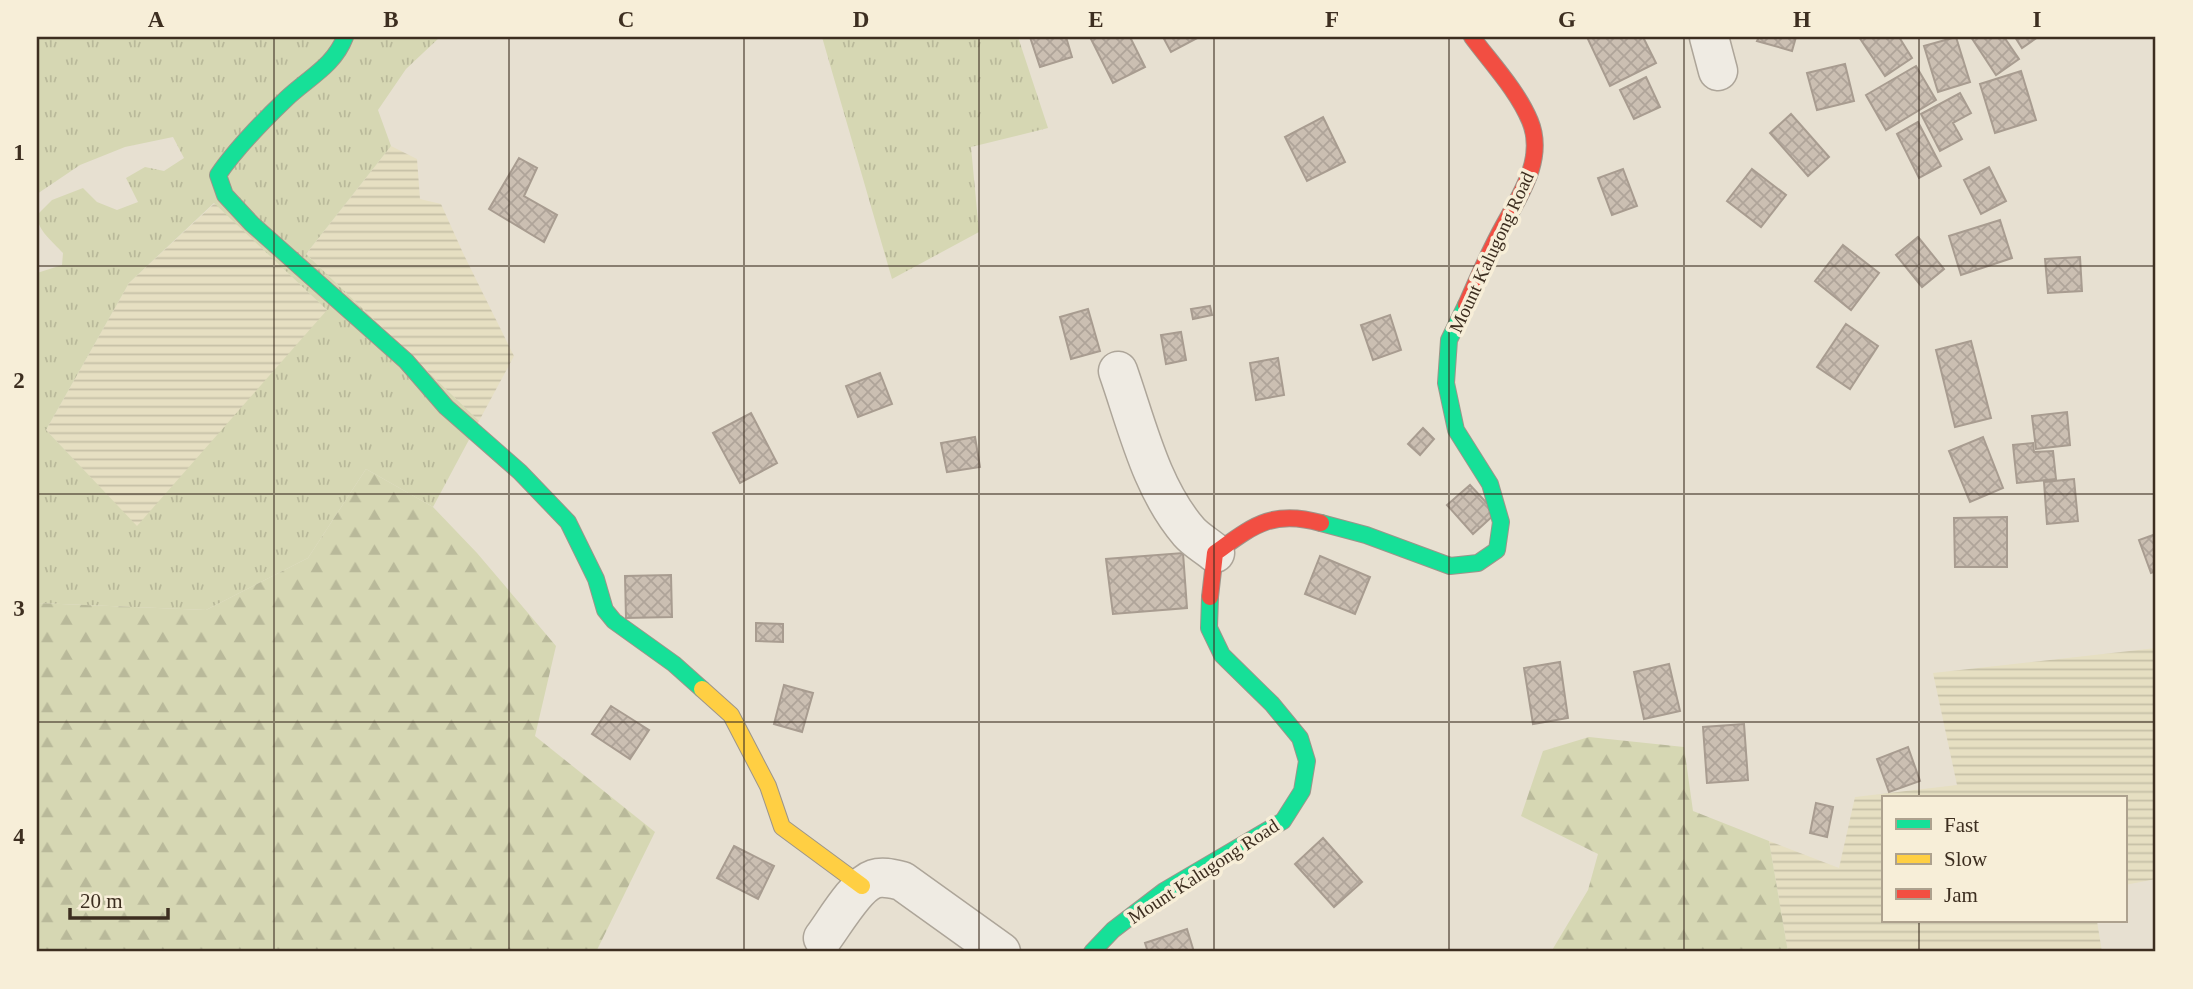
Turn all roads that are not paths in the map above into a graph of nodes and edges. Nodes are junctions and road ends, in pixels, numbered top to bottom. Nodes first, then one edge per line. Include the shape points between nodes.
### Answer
1 (345, 37) edge
2 (1472, 37) edge
3 (1118, 371) dead end
4 (1215, 552) junction
5 (862, 886) junction
6 (823, 938) dead end
7 (1001, 952) edge
8 (1092, 952) edge

1 - 5 street via 332,63 289,96 228,160 218,176 225,195 406,361 446,407 568,522 596,579 605,610 731,715 768,786 782,827
2 - 4 street, Mount Kalugong Road via 1516,94 1531,123 1535,149 1528,181 1449,340 1446,383 1456,430 1490,484 1502,522 1497,550 1478,563 1450,566 1366,535 1307,519 1284,518 1258,523
3 - 4 street via 1146,453 1168,499 1190,533
4 - 8 street, Mount Kalugong Road via 1209,628 1222,655 1300,738 1307,761 1302,791 1283,821 1164,891
5 - 6 street
5 - 7 street via 875,879 902,881

